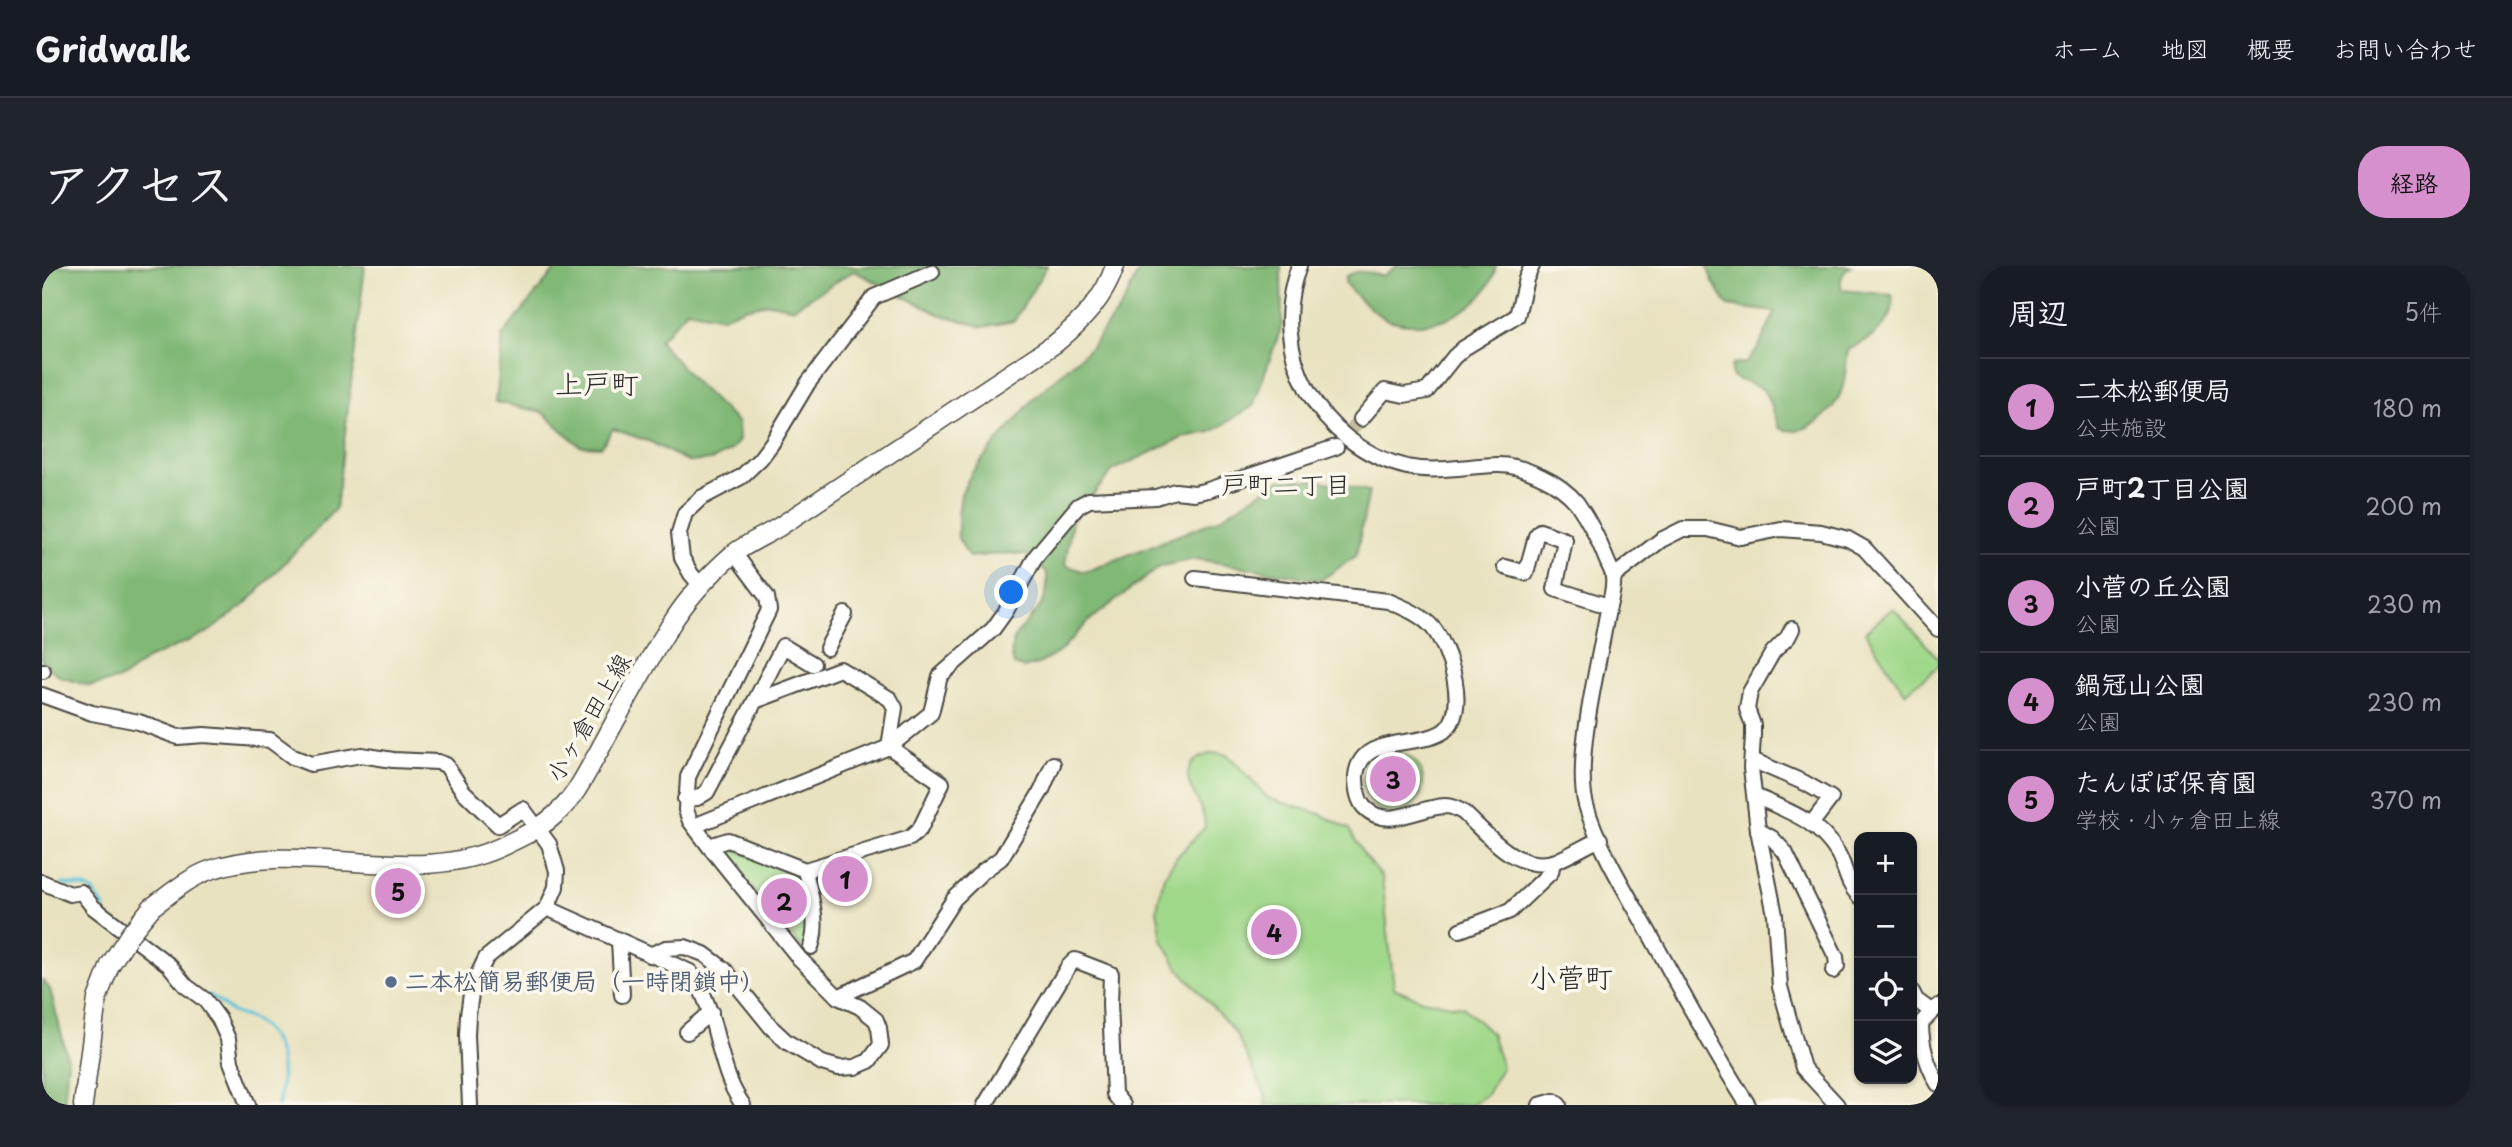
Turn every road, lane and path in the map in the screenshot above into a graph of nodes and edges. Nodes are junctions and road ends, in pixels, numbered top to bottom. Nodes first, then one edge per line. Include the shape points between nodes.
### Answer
1 (1115, 266) edge
2 (1299, 266) edge
3 (1532, 266) edge
4 (932, 272) dead end
5 (1360, 419) tunnel mouth
6 (1336, 447) tunnel mouth
7 (734, 553) junction
8 (1505, 567) dead end
9 (1613, 577) junction
10 (1195, 578) dead end
11 (701, 586) junction
12 (1608, 606) junction
13 (845, 614) dead end
14 (1792, 629) dead end
15 (1938, 629) edge
16 (827, 648) dead end
17 (813, 664) dead end
18 (42, 695) edge
19 (755, 701) junction
20 (890, 747) junction
21 (1752, 760) junction
22 (1053, 764) dead end
23 (1755, 796) junction
24 (685, 800) junction
25 (1812, 823) junction
26 (694, 826) junction
27 (538, 828) junction
28 (1758, 830) junction
29 (1600, 839) junction
30 (709, 846) junction
31 (1553, 862) junction
32 (805, 870) junction
33 (42, 882) edge
34 (1858, 895) edge
35 (547, 908) junction
36 (1461, 930) dead end
37 (619, 941) junction
38 (811, 947) dead end
39 (650, 955) junction
40 (1832, 971) dead end
41 (622, 995) dead end
42 (838, 997) junction
43 (1917, 1000) edge
44 (1934, 1009) edge
45 (711, 1012) junction
46 (687, 1032) dead end
47 (1938, 1084) edge
48 (83, 1105) edge
49 (248, 1105) edge
50 (470, 1105) edge
51 (743, 1105) edge
52 (985, 1105) edge
53 (1123, 1105) edge
54 (1540, 1105) edge
55 (1559, 1105) edge
56 (1748, 1105) edge
57 (1837, 1105) edge

1 - 7 main road, 小ヶ倉田上線 via 1088,315 1056,343
2 - 9 street via 1291,295 1295,365 1318,408 1353,443 1407,467 1508,466 1554,482 1574,499 1594,529
3 - 5 street via 1517,316 1464,348 1427,391 1385,391
4 - 11 street via 874,298 808,383 760,459 741,477 701,498 685,513 679,533 682,558
6 - 20 street via 1208,490 1089,500 1078,506 1036,556 993,629 940,676 931,713
7 - 11 main road, 小ヶ倉田上線
7 - 24 street via 767,597 769,610 688,777
8 - 12 street via 1526,573 1540,531 1565,540 1555,589
9 - 12 street
9 - 15 street via 1683,529 1741,537 1781,529 1821,532 1864,548
10 - 31 street via 1388,601 1415,612 1445,646 1454,675 1454,720 1442,733 1371,751 1357,770 1359,799 1377,816 1392,818 1434,807 1455,808 1514,857
11 - 27 main road, 小ヶ倉田上線 via 671,624 578,789
12 - 29 street via 1587,728 1583,781 1586,804
13 - 16 street
14 - 21 street via 1749,692
17 - 19 street via 783,646
18 - 27 street via 178,737 270,740 311,764 361,755 438,762 446,765 463,790 498,825 523,809
19 - 20 street via 841,668 890,699 895,708
19 - 24 street via 707,792
20 - 26 street
20 - 32 street via 942,783 920,829 910,838
21 - 23 street
21 - 25 street via 1831,797
22 - 42 street via 1001,858 954,899 914,961
23 - 25 street
23 - 28 street
24 - 26 street
25 - 34 street via 1837,852 1850,887
26 - 30 street
27 - 35 street via 549,844 557,871
27 - 48 main road, 小ヶ倉田上線, bridge via 482,855 452,862 252,861 208,871 177,888 152,907 110,965 97,999
28 - 40 street via 1785,852 1838,963
28 - 57 street via 1775,915 1780,987 1800,1061
29 - 31 street
29 - 56 street
30 - 32 street via 728,840
30 - 42 street via 799,958
31 - 36 street via 1551,872 1510,911
32 - 38 street via 816,920
33 - 49 street via 70,894 81,892 205,1000 228,1039 231,1062
35 - 37 street
35 - 50 street via 492,951 472,987 467,1035
37 - 39 street
37 - 41 street
39 - 42 street via 685,947 704,954 724,969 787,1042 822,1063 855,1067 877,1052 879,1028 868,1012
39 - 45 street via 690,972
43 - 44 street
44 - 47 street via 1921,1023 1921,1035
45 - 46 street
45 - 51 street via 732,1086
52 - 53 street via 1075,960 1111,974 1114,1094
54 - 55 street via 1554,1101

